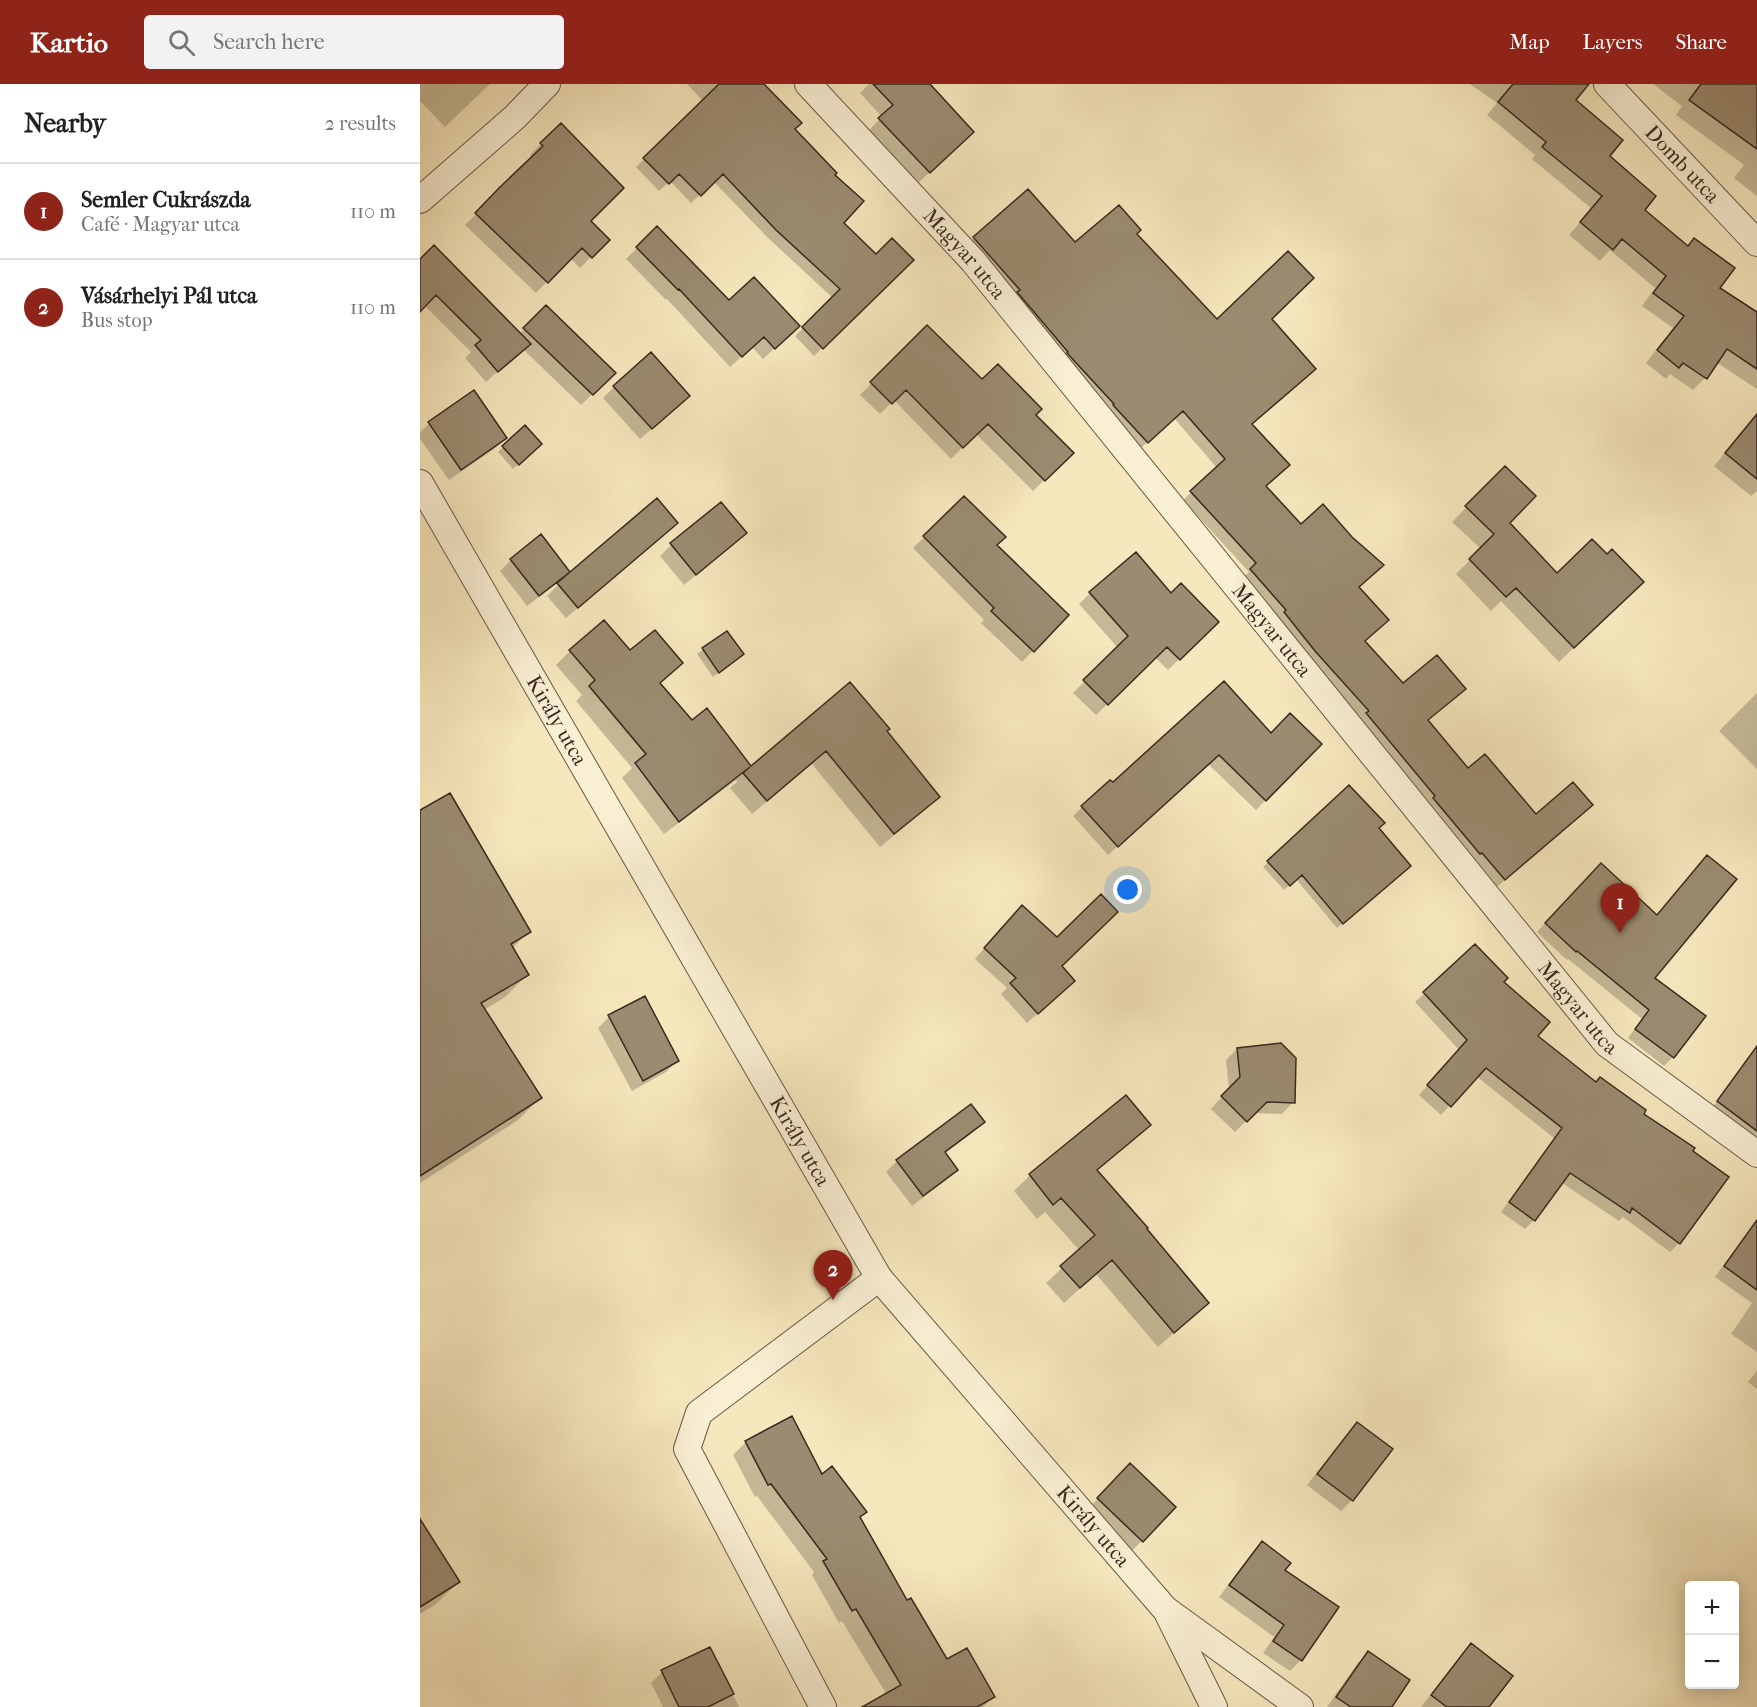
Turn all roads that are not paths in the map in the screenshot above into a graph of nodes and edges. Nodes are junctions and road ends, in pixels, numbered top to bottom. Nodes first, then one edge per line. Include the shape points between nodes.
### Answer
1 (547, 84) edge
2 (808, 84) edge
3 (1608, 84) edge
4 (420, 200) edge
5 (1757, 243) edge
6 (420, 483) edge
7 (1757, 1154) edge
8 (879, 1278) junction
9 (1165, 1609) junction
10 (823, 1707) edge
11 (1214, 1707) edge
12 (1300, 1707) edge

1 - 4 street
2 - 7 street, Magyar utca via 973,261 1607,1044
3 - 5 street, Domb utca
6 - 8 street, Király utca
8 - 9 street, Király utca
8 - 10 street via 699,1413 687,1449
9 - 11 street
9 - 12 street, Király utca

